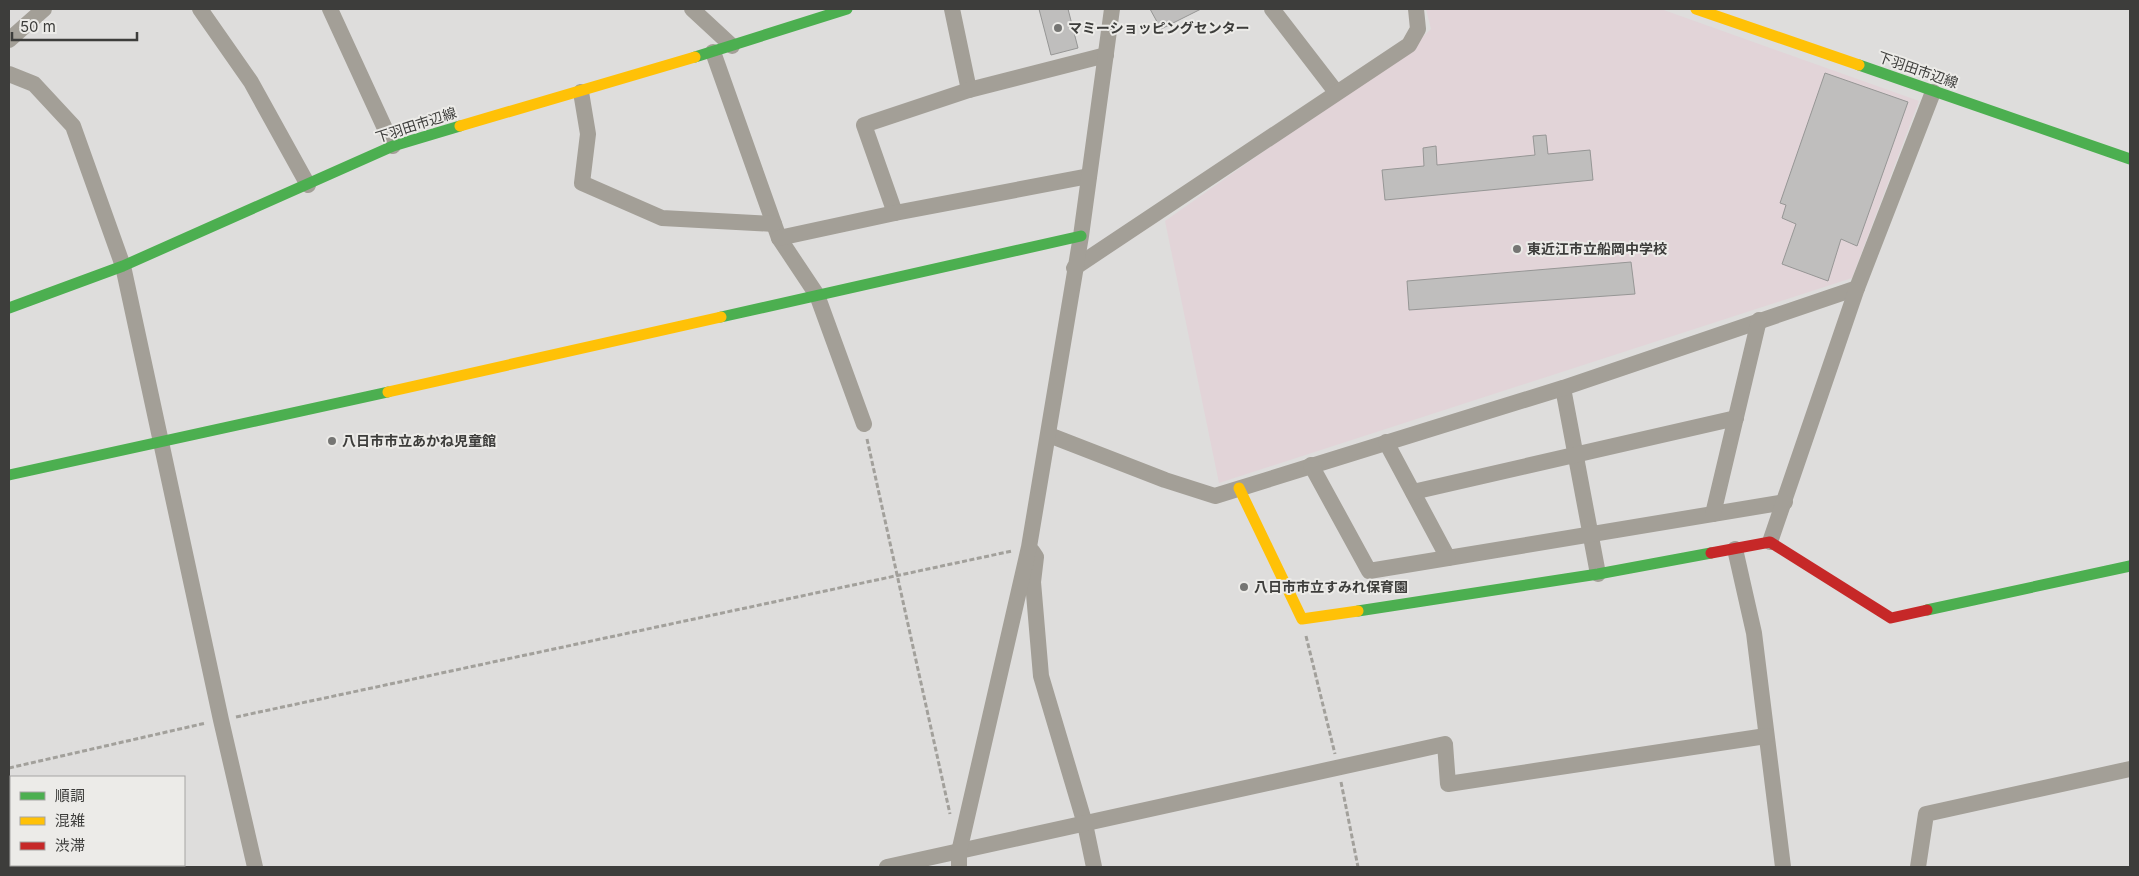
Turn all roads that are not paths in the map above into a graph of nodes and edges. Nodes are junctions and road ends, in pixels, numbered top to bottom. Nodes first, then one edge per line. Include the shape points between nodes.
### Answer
1 (44, 9) edge
2 (200, 9) edge
3 (330, 9) edge
4 (692, 9) edge
5 (846, 9) edge
6 (952, 9) edge
7 (1112, 9) edge
8 (1272, 9) edge
9 (1416, 9) edge
10 (1696, 9) edge
11 (9, 40) edge
12 (732, 46) junction
13 (713, 52) junction
14 (1106, 55) junction
15 (9, 74) edge
16 (968, 90) junction
17 (580, 92) junction
18 (1336, 92) junction
19 (1933, 92) junction
20 (393, 146) junction
21 (2130, 159) edge
22 (1089, 176) junction
23 (308, 185) junction
24 (895, 213) junction
25 (777, 231) junction
26 (1081, 236) junction
27 (123, 266) junction
28 (1074, 268) junction
29 (1857, 288) junction
30 (817, 295) junction
31 (9, 308) edge
32 (1759, 320) junction
33 (1563, 388) junction
34 (1736, 418) junction
35 (864, 424) road end
36 (1049, 435) junction
37 (161, 442) junction
38 (1386, 442) junction
39 (1576, 454) junction
40 (1311, 464) junction
41 (9, 476) edge
42 (1239, 488) junction
43 (1413, 492) junction
44 (1785, 502) junction
45 (1713, 514) junction
46 (1591, 536) junction
47 (1770, 542) junction
48 (1029, 547) junction
49 (1735, 550) junction
50 (1448, 558) junction
51 (2130, 566) edge
52 (1598, 574) junction
53 (1766, 736) junction
54 (2130, 769) edge
55 (1085, 824) junction
56 (959, 859) edge
57 (255, 867) edge
58 (887, 867) edge
59 (1094, 867) edge
60 (1783, 867) edge
61 (1918, 867) edge

1 - 11 street
2 - 23 street via 251,82
3 - 20 street
4 - 12 street
5 - 12 street, 下羽田市辺線
6 - 16 street
7 - 14 street
8 - 18 street
9 - 18 street via 1418,28 1409,45
10 - 19 street, 下羽田市辺線
12 - 13 street, 下羽田市辺線
13 - 17 street, 下羽田市辺線
13 - 25 street
14 - 16 street
14 - 22 street
15 - 27 street via 34,84 73,126
16 - 24 street via 864,124
17 - 20 street, 下羽田市辺線
17 - 25 street via 588,134 582,183 662,218
18 - 28 street
19 - 21 street, 下羽田市辺線
19 - 29 street
20 - 23 street, 下羽田市辺線
22 - 24 street
22 - 26 street
23 - 27 street, 下羽田市辺線
24 - 25 street
25 - 30 street
26 - 28 street
26 - 30 street
27 - 31 street, 下羽田市辺線
27 - 37 street
28 - 36 street
29 - 32 street
29 - 44 street
30 - 35 street
30 - 37 street
32 - 33 street
32 - 34 street
33 - 38 street
33 - 39 street
34 - 39 street
34 - 45 street
36 - 42 street via 1215,496
36 - 48 street
37 - 41 street
37 - 57 street
38 - 40 street
38 - 43 street
39 - 43 street
39 - 46 street
40 - 42 street
40 - 50 street via 1368,571
42 - 52 street via 1302,618
43 - 50 street
44 - 45 street
44 - 47 street
45 - 46 street
46 - 50 street
46 - 52 street
47 - 49 street
47 - 51 street via 1891,618
48 - 55 street via 1036,557 1033,582 1042,676
48 - 56 street
49 - 52 street
49 - 53 street via 1754,633
53 - 55 street via 1448,784 1445,744
53 - 60 street
54 - 61 street via 1926,814
55 - 56 street
55 - 59 street
56 - 58 street

